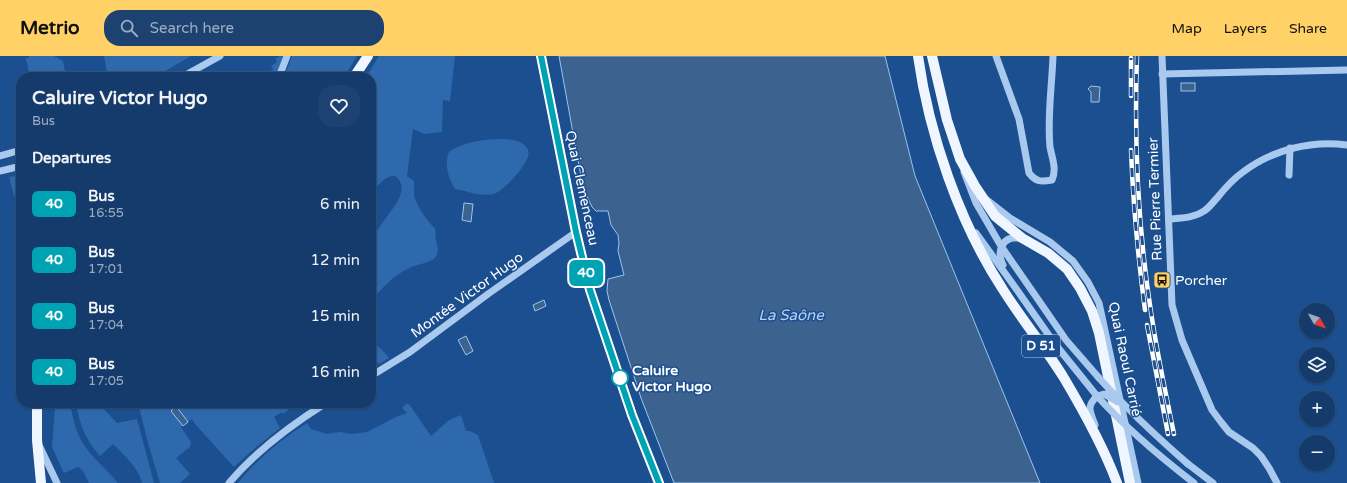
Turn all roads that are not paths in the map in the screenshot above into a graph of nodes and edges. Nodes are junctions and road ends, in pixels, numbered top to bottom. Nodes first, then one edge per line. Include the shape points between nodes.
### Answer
1 (220, 56) edge
2 (286, 56) edge
3 (368, 56) edge
4 (541, 56) edge
5 (918, 56) edge
6 (932, 56) edge
7 (996, 56) edge
8 (1053, 56) edge
9 (1162, 56) edge
10 (1347, 70) edge
11 (191, 72) edge
12 (281, 72) edge
13 (357, 72) edge
14 (1162, 74) junction
15 (1347, 146) edge
16 (1290, 148) junction
17 (16, 151) edge
18 (0, 156) edge
19 (960, 159) junction
20 (16, 167) edge
21 (0, 171) edge
22 (1289, 175) dead end
23 (983, 198) junction
24 (1169, 219) junction
25 (966, 220) junction
26 (576, 232) junction
27 (1022, 238) junction
28 (1001, 246) junction
29 (1012, 283) junction
30 (376, 373) edge
31 (1097, 396) junction
32 (37, 408) edge
33 (318, 408) edge
34 (1126, 408) junction
35 (37, 440) junction
36 (1113, 473) junction
37 (1272, 480) edge
38 (41, 483) edge
39 (58, 483) edge
40 (229, 483) edge
41 (659, 483) edge
42 (1117, 483) edge
43 (1130, 483) edge
44 (1138, 483) edge
45 (1194, 483) edge
46 (1213, 483) edge
47 (1277, 483) edge

1 - 11 street
2 - 12 street
3 - 13 main road
4 - 26 main road, Quai Clemenceau
5 - 25 main road, D 51 via 931,123 948,177
6 - 19 main road, Quai Raoul Carrié via 947,120
7 - 8 street via 1019,119 1029,174 1042,182 1052,180 1055,173 1050,146
9 - 14 street, Rue Pierre Termier
10 - 14 street
14 - 24 street, Rue Pierre Termier
15 - 16 street via 1313,144
16 - 22 street
16 - 24 street via 1261,160 1243,172 1205,211 1194,216
17 - 18 street
19 - 23 main road, Quai Raoul Carrié
19 - 28 street via 976,203
20 - 21 street
23 - 27 main road, Quai Raoul Carrié via 995,216
23 - 44 street, Quai Raoul Carrié via 1050,242 1073,261 1088,282 1101,311
24 - 37 street, Rue Pierre Termier via 1172,304 1182,340 1216,416 1230,432 1253,448 1265,462
25 - 29 street
25 - 36 main road, D 51 via 981,254 1001,288 1063,377 1084,412
26 - 30 street, Montée Victor Hugo via 410,352
26 - 41 main road, Quai Clemenceau via 590,290 632,415
27 - 28 street via 1010,238
27 - 43 main road, Quai Raoul Carrié via 1067,269 1092,311 1099,333
28 - 29 street via 999,258
28 - 34 street, bridge via 1066,340
29 - 31 street via 1055,344
31 - 34 street, bridge via 1104,394
31 - 36 street via 1090,402 1089,410
31 - 45 street, bridge via 1136,435
32 - 35 main road
33 - 40 street via 270,443
34 - 46 street, bridge
35 - 38 main road
35 - 39 street
36 - 42 main road, D 51
37 - 47 street, Rue Pierre Termier

